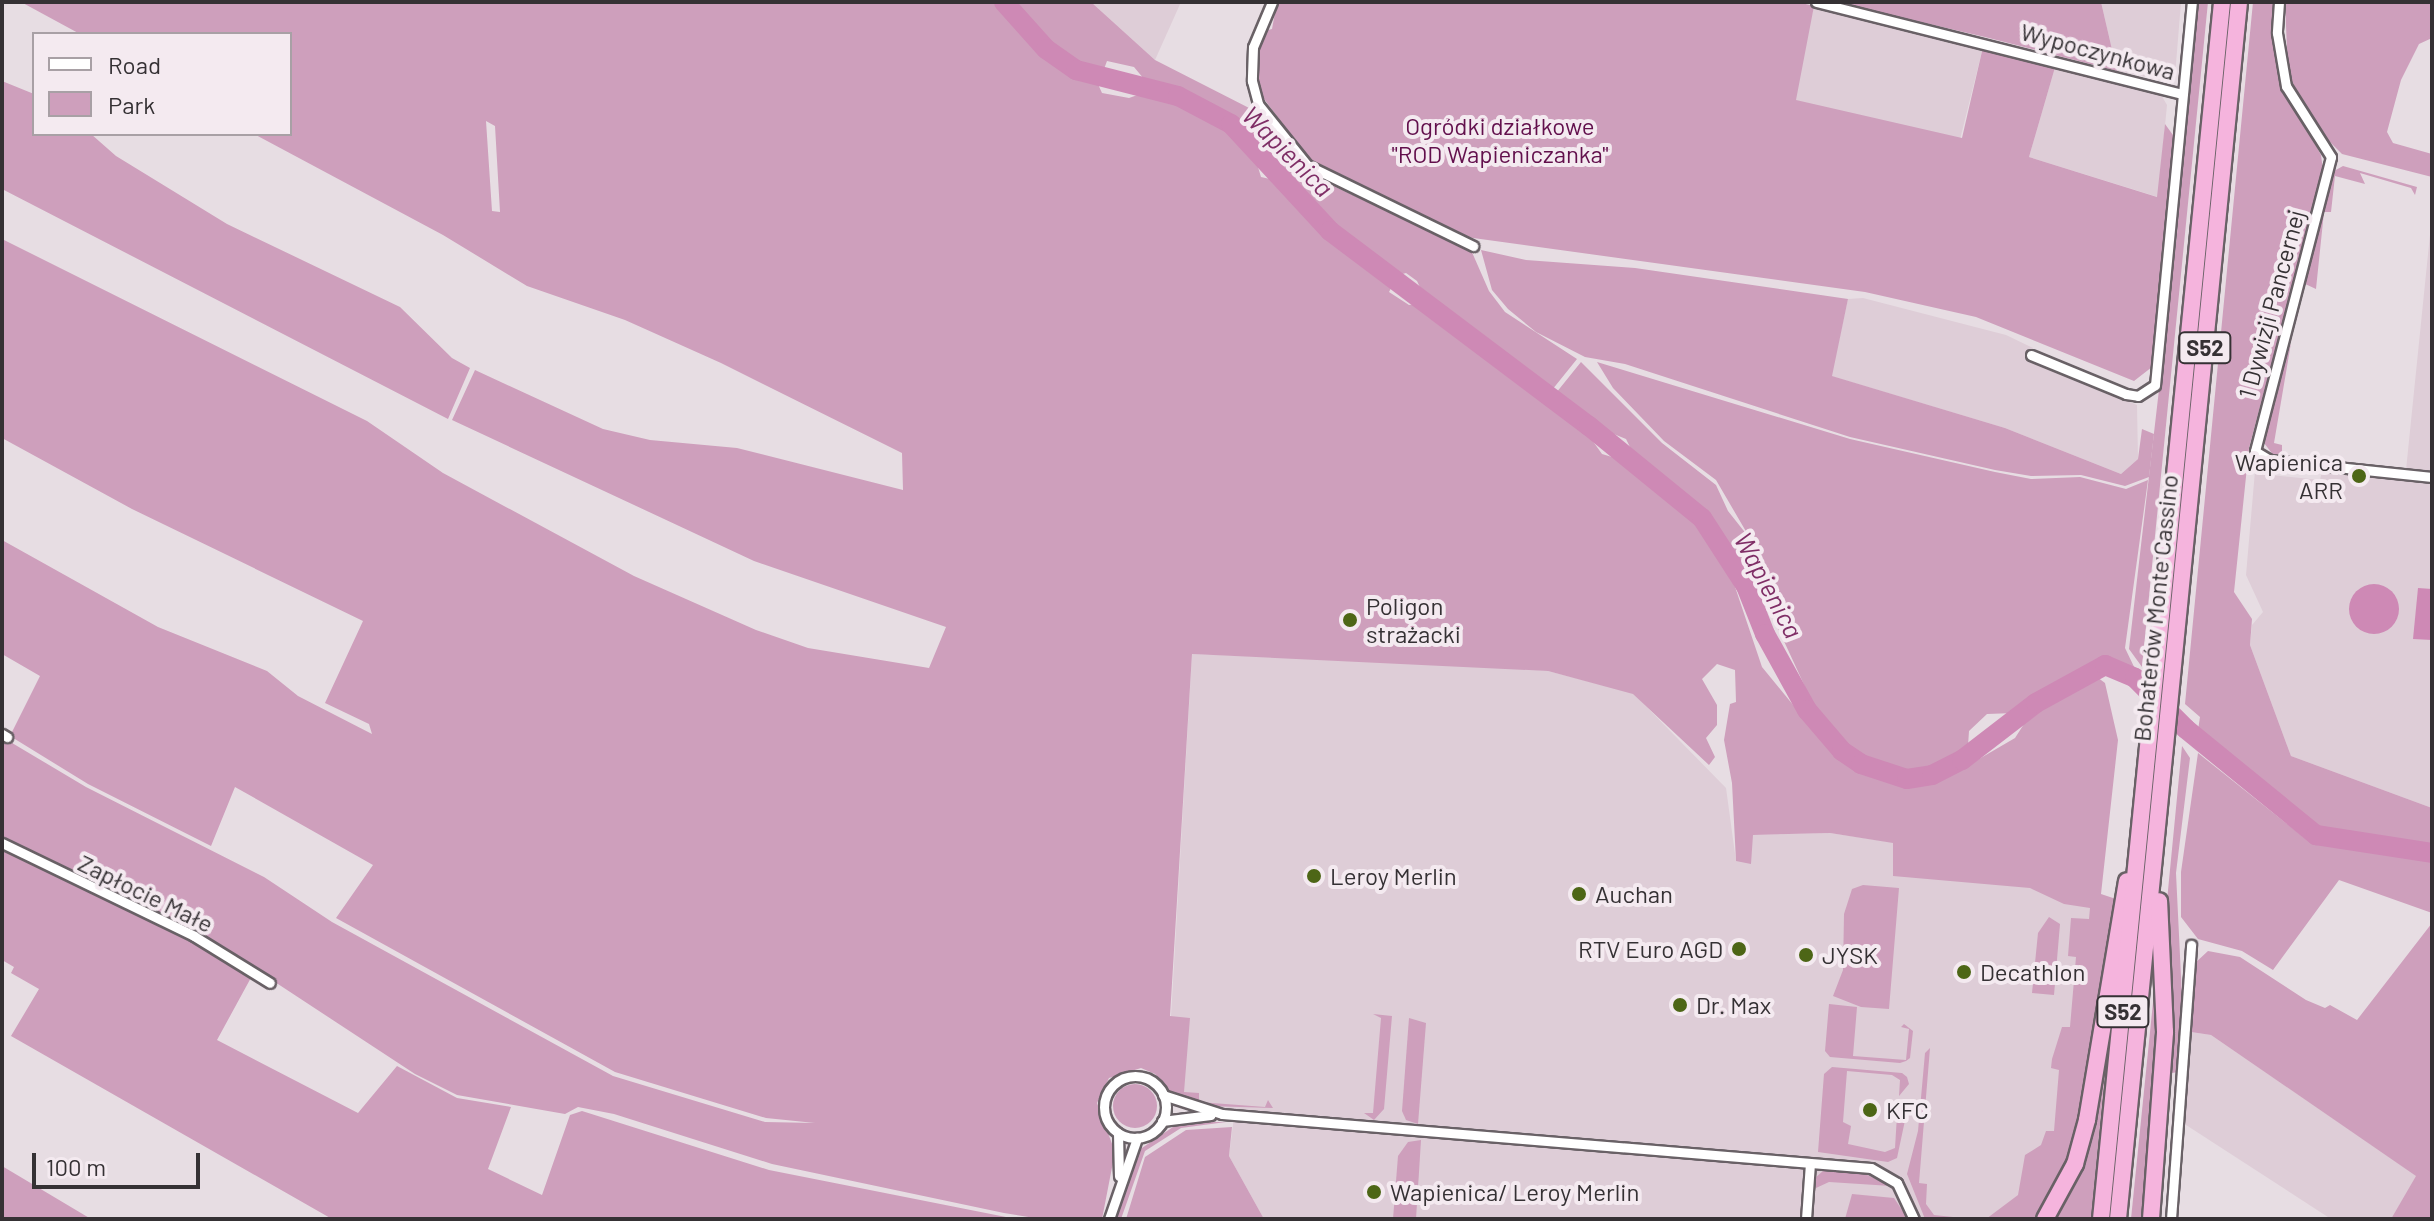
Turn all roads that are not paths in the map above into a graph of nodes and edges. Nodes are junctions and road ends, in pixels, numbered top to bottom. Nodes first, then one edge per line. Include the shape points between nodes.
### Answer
1 (1272, 2) edge
2 (1816, 2) edge
3 (2192, 2) edge
4 (2222, 2) edge
5 (2239, 2) edge
6 (2279, 2) edge
7 (2183, 94) junction
8 (1473, 246) dead end
9 (2031, 355) dead end
10 (2432, 477) edge
11 (2143, 805) junction
12 (2156, 841) junction
13 (2, 843) edge
14 (2191, 945) dead end
15 (270, 983) dead end
16 (1163, 1095) junction
17 (1222, 1114) junction
18 (1162, 1121) junction
19 (1118, 1133) junction
20 (1137, 1138) junction
21 (1810, 1163) junction
22 (1118, 1183) junction
23 (1109, 1219) edge
24 (1806, 1219) edge
25 (1914, 1219) edge
26 (2045, 1219) edge
27 (2101, 1219) edge
28 (2118, 1219) edge
29 (2151, 1219) edge
30 (2171, 1219) edge

1 - 8 street via 1253,47 1252,81 1258,104 1307,165
2 - 7 street, Wypoczynkowa
3 - 7 street
4 - 11 highway, Bohaterów Monte Cassino / S52
5 - 12 highway, Bohaterów Monte Cassino / S52
6 - 10 street, 1 Dywizji Pancernej via 2277,33 2286,86 2331,157 2255,451 2270,460
7 - 9 street via 2155,385 2138,396 2126,394
11 - 26 highway via 2087,1120 2075,1164
11 - 27 highway, Bohaterów Monte Cassino / S52
12 - 28 highway, Bohaterów Monte Cassino / S52
12 - 29 highway via 2165,1032
13 - 15 street, Zapłocie Małe via 194,936
14 - 30 street
16 - 17 street
16 - 18 street
16 - 19 street via 1140,1076 1119,1080 1104,1106
17 - 18 street
17 - 21 street
18 - 20 street
19 - 20 street
19 - 22 street
20 - 22 street
21 - 24 street
21 - 25 street via 1871,1168 1890,1176 1903,1190
22 - 23 street

